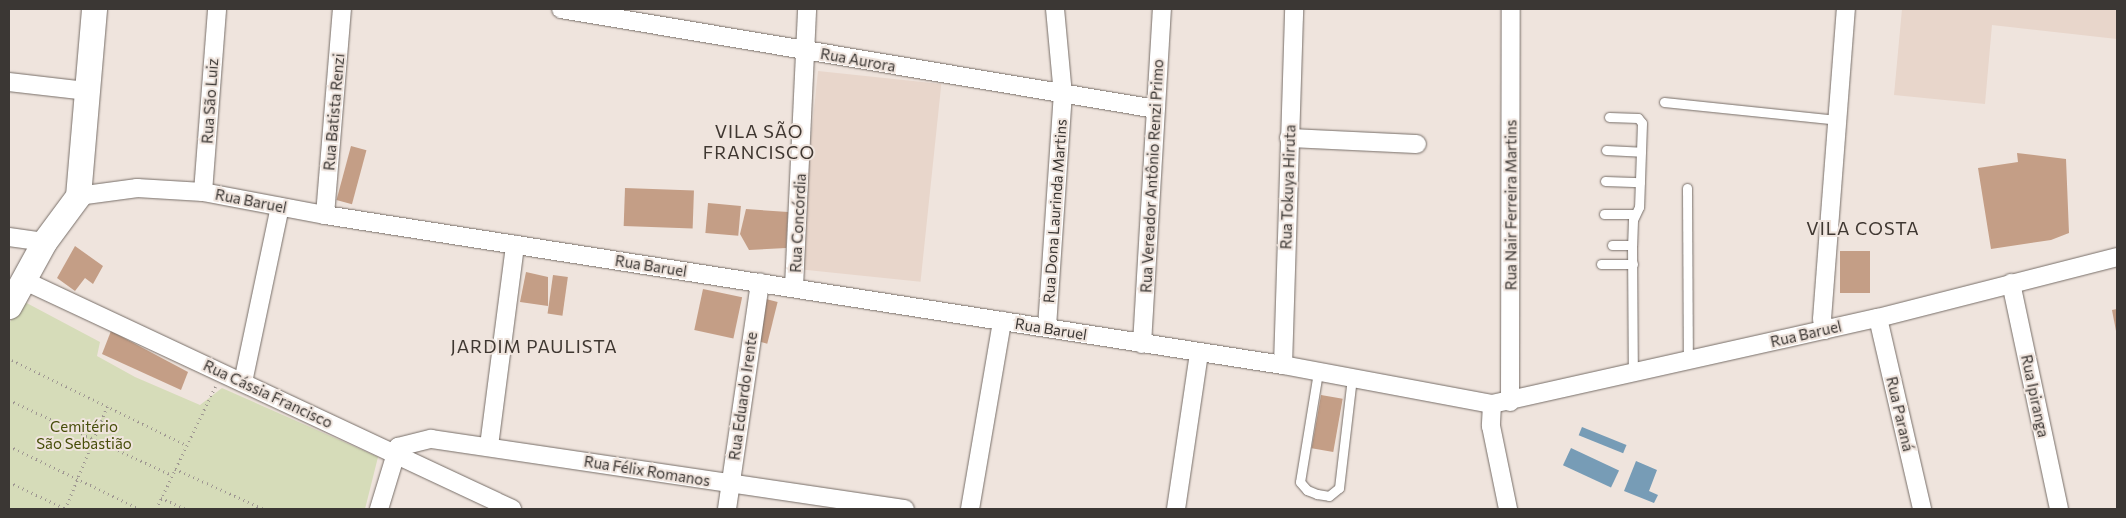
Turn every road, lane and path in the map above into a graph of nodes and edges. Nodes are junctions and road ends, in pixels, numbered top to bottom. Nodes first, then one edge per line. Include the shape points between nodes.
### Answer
1 (94, 9) edge
2 (217, 9) edge
3 (342, 9) edge
4 (561, 9) edge
5 (807, 9) edge
6 (1055, 9) edge
7 (1162, 9) edge
8 (1294, 9) edge
9 (1511, 9) edge
10 (1846, 9) edge
11 (806, 51) junction
12 (9, 82) edge
13 (87, 91) junction
14 (1063, 95) junction
15 (1664, 102) dead end
16 (1156, 109) junction
17 (1608, 117) dead end
18 (1837, 120) junction
19 (1289, 138) junction
20 (1417, 144) dead end
21 (1606, 150) dead end
22 (1641, 152) junction
23 (1605, 181) dead end
24 (1640, 182) junction
25 (1687, 188) dead end
26 (204, 192) junction
27 (78, 196) junction
28 (280, 207) junction
29 (1604, 214) dead end
30 (1635, 214) junction
31 (325, 215) junction
32 (9, 238) edge
33 (44, 242) junction
34 (1612, 244) dead end
35 (515, 245) junction
36 (1632, 245) junction
37 (2117, 257) edge
38 (1601, 264) dead end
39 (1633, 264) junction
40 (23, 280) junction
41 (760, 282) junction
42 (2011, 283) junction
43 (794, 287) junction
44 (9, 306) edge
45 (1878, 318) junction
46 (1002, 321) junction
47 (1047, 327) junction
48 (1824, 330) junction
49 (1142, 344) junction
50 (1199, 354) junction
51 (12, 360) dead end
52 (1688, 360) junction
53 (1283, 365) junction
54 (222, 372) junction
55 (1318, 372) junction
56 (1633, 374) junction
57 (1352, 378) junction
58 (243, 382) junction
59 (9, 400) edge
60 (1501, 403) junction
61 (108, 404) junction
62 (93, 440) junction
63 (186, 444) junction
64 (9, 446) edge
65 (489, 446) junction
66 (395, 454) junction
67 (175, 468) junction
68 (172, 474) junction
69 (78, 479) junction
70 (9, 482) edge
71 (730, 485) junction
72 (161, 498) junction
73 (66, 509) edge
74 (140, 509) edge
75 (156, 509) edge
76 (186, 509) edge
77 (264, 509) edge
78 (379, 509) edge
79 (512, 509) edge
80 (727, 509) edge
81 (905, 509) edge
82 (970, 509) edge
83 (1176, 509) edge
84 (1508, 509) edge
85 (1922, 509) edge
86 (2058, 509) edge

1 - 13 main road
2 - 26 street, Rua São Luiz
3 - 31 street, Rua Batista Renzi
4 - 11 street, Rua Aurora
5 - 11 street, Rua Concórdia
6 - 14 street, Rua Dona Laurinda Martins
7 - 16 street, Rua Vereador Antônio Renzi Primo
8 - 19 street, Rua Tokuya Hiruta
9 - 60 street, Rua Nair Ferreira Martins
10 - 18 street
11 - 14 street, Rua Aurora
11 - 43 street, Rua Concórdia
12 - 13 street
13 - 27 main road
14 - 16 street, Rua Aurora
14 - 47 street, Rua Dona Laurinda Martins
15 - 18 lane
16 - 49 street, Rua Vereador Antônio Renzi Primo
17 - 22 lane via 1641,120
18 - 48 street via 1822,319
19 - 20 street
19 - 53 street, Rua Tokuya Hiruta
21 - 22 lane
22 - 24 lane
23 - 24 lane
24 - 30 lane via 1639,207
25 - 52 lane
26 - 27 street, Rua Baruel via 137,188
26 - 28 street, Rua Baruel
27 - 33 main road
28 - 31 street, Rua Baruel
28 - 58 street
29 - 30 lane
30 - 36 lane
31 - 35 street, Rua Baruel
32 - 33 street
33 - 40 main road
34 - 36 lane
35 - 41 street, Rua Baruel
35 - 65 street
36 - 39 lane
37 - 42 street, Rua Baruel
38 - 39 lane
39 - 56 lane
40 - 44 main road
40 - 54 street, Rua Cássia Francisco
41 - 43 street, Rua Baruel
41 - 71 street, Rua Eduardo Irente
42 - 45 street, Rua Baruel
42 - 86 street, Rua Ipiranga
43 - 46 street, Rua Baruel
45 - 48 street, Rua Baruel
45 - 85 street, Rua Paraná
46 - 47 street, Rua Baruel
46 - 82 street
47 - 49 street, Rua Baruel
48 - 52 street, Rua Baruel
49 - 50 street, Rua Baruel
50 - 53 street, Rua Baruel
50 - 83 street
51 - 61 path
52 - 56 street, Rua Baruel
53 - 55 street, Rua Baruel
54 - 58 street, Rua Cássia Francisco
54 - 63 path
55 - 57 street, Rua Baruel
55 - 57 lane via 1300,482 1317,494 1329,496 1339,488
56 - 60 street, Rua Baruel
57 - 60 street, Rua Baruel
58 - 66 street, Rua Cássia Francisco
59 - 62 path
60 - 84 street, Rua Nair Ferreira Martins via 1491,426
61 - 62 path
61 - 63 path
62 - 68 path
62 - 69 path
63 - 67 path
64 - 69 path
65 - 66 street, Rua Félix Romanos via 416,440 398,447
65 - 71 street, Rua Félix Romanos
66 - 78 street
66 - 79 street, Rua Cássia Francisco
67 - 68 path
67 - 77 path
68 - 72 path
69 - 73 path
69 - 74 path
70 - 73 path
71 - 80 street, Rua Eduardo Irente
71 - 81 street, Rua Félix Romanos
72 - 75 path
72 - 76 path

